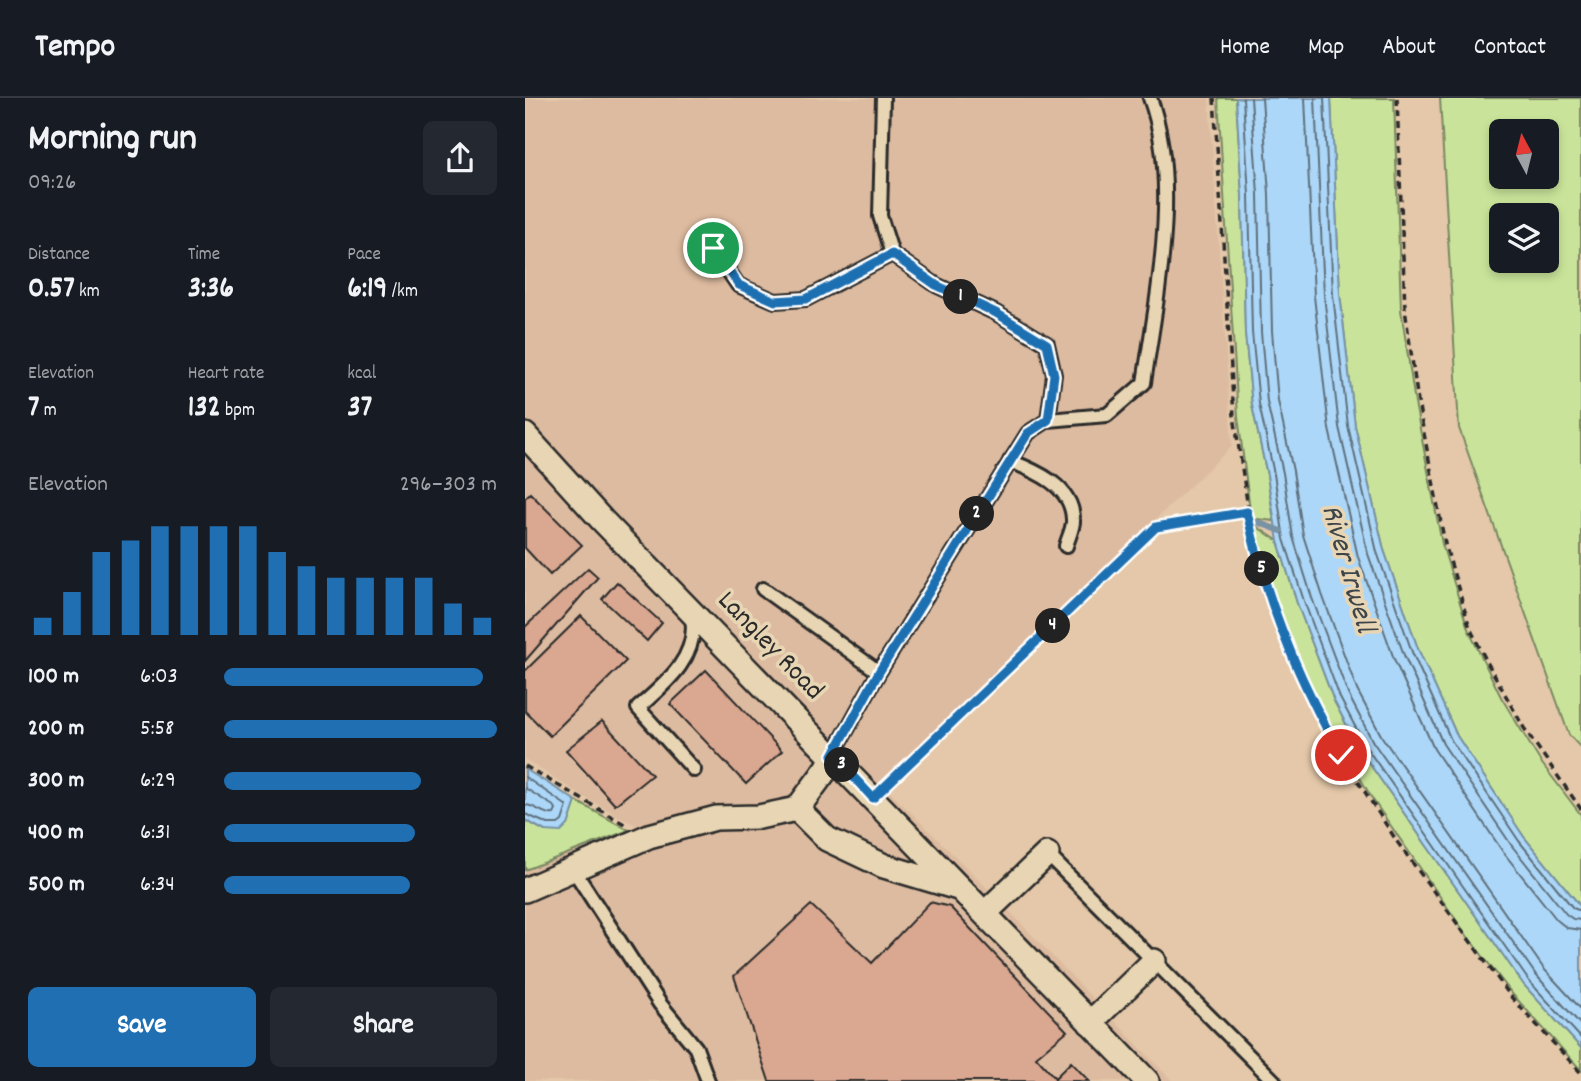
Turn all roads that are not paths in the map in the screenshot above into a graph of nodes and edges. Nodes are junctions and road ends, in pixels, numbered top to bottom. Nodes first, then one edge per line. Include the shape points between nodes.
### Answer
1 (883, 98) edge
2 (1150, 98) edge
3 (713, 248) dead end
4 (892, 254) junction
5 (1048, 420) junction
6 (525, 435) edge
7 (1010, 461) junction
8 (1066, 546) dead end
9 (763, 589) dead end
10 (691, 611) junction
11 (879, 672) junction
12 (833, 755) junction
13 (694, 770) dead end
14 (797, 809) junction
15 (1047, 854) joint
16 (573, 869) junction
17 (961, 888) junction
18 (525, 890) edge
19 (985, 913) junction
20 (1154, 961) junction
21 (1090, 1023) junction
22 (708, 1081) edge
23 (1147, 1081) edge
24 (1274, 1081) edge

1 - 4 lane via 880,216
2 - 5 lane via 1157,118 1164,200 1162,263 1144,383 1107,415
3 - 4 lane via 739,285 775,301 806,299
4 - 5 lane via 936,285 1047,344 1054,375
5 - 7 lane via 1028,433
6 - 10 street, Langley Road
7 - 8 lane via 1044,475 1066,497 1073,519
7 - 11 lane
9 - 11 lane
10 - 12 street, Langley Road
10 - 13 lane via 695,633 687,655 669,681 638,708
11 - 12 lane
12 - 14 street
12 - 17 street, Langley Road
14 - 16 street via 759,817 716,818 643,838
14 - 17 street via 827,839 884,866
15 - 19 street
15 - 20 lane
16 - 18 street
16 - 22 lane via 660,1004 696,1048
17 - 19 street, Langley Road
19 - 21 street, Langley Road
20 - 21 street
20 - 24 lane
21 - 23 street, Langley Road

